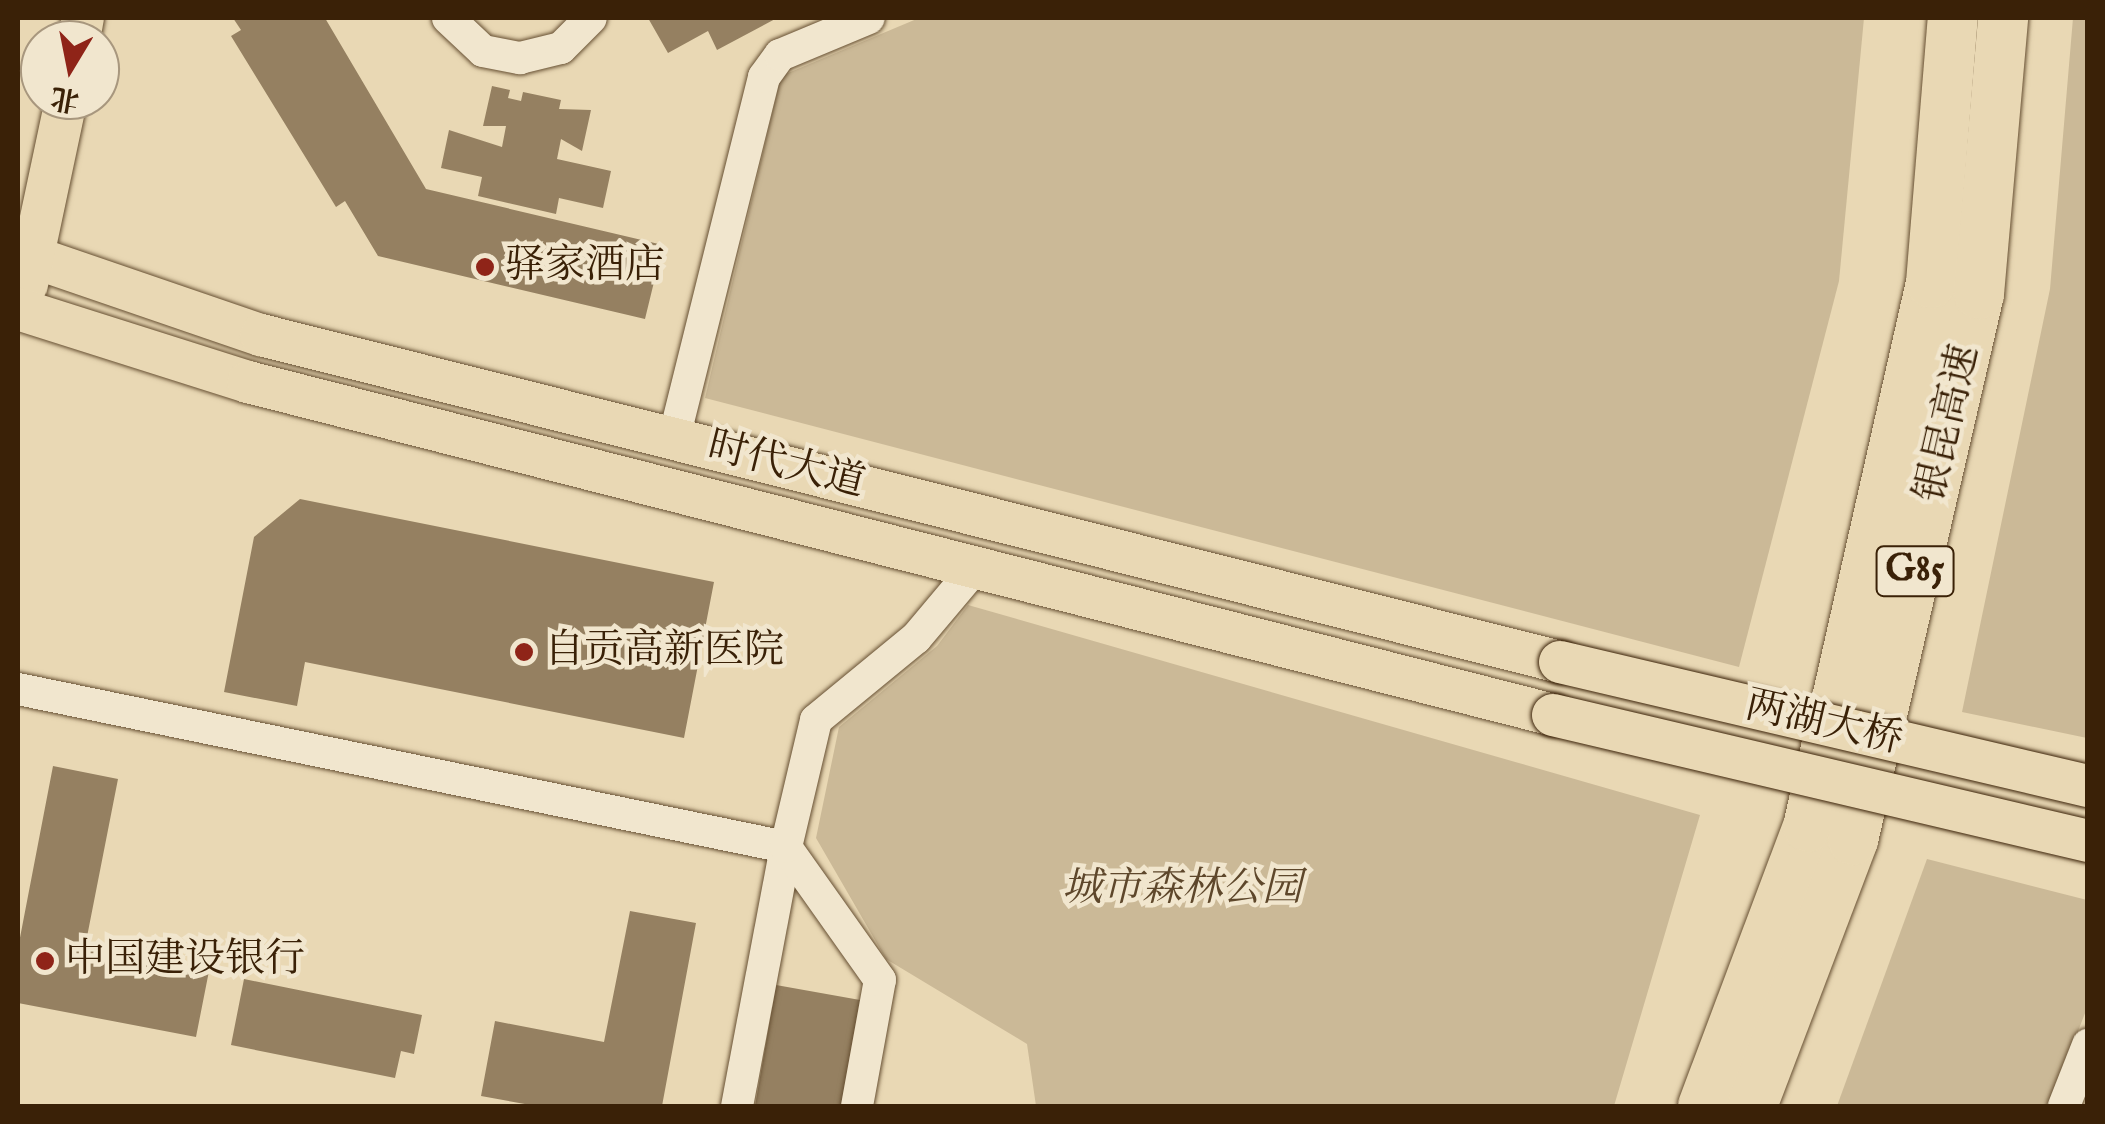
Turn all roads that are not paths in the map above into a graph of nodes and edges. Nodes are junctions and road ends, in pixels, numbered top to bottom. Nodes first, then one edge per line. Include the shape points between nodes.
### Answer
1 (448, 18) edge
2 (591, 18) edge
3 (868, 18) edge
4 (1953, 18) edge
5 (2003, 18) edge
6 (61, 120) edge
7 (25, 256) edge
8 (18, 314) edge
9 (674, 438) junction
10 (975, 568) junction
11 (1560, 662) joint
12 (18, 690) edge
13 (2088, 786) edge
14 (2088, 841) edge
15 (786, 847) junction
16 (2088, 1045) edge
17 (737, 1106) edge
18 (857, 1106) edge
19 (1703, 1106) edge
20 (1752, 1106) edge
21 (2064, 1106) edge

1 - 2 lane via 483,51 520,58 561,48
3 - 9 lane via 780,55 764,77
4 - 19 highway, 银昆高速 / G85 via 1930,283 1808,827
5 - 20 highway, 银昆高速 / G85 via 1980,294 1852,840
6 - 7 main road
7 - 8 main road
7 - 9 main road, 时代大道 via 261,335
8 - 10 main road, 时代大道 via 248,382
9 - 11 main road, 时代大道
10 - 14 main road, 时代大道, bridge via 1552,716
10 - 15 lane via 916,638 816,720
11 - 13 main road, 两湖大桥, bridge
12 - 15 lane
15 - 17 lane
15 - 18 lane via 880,980
16 - 21 lane

